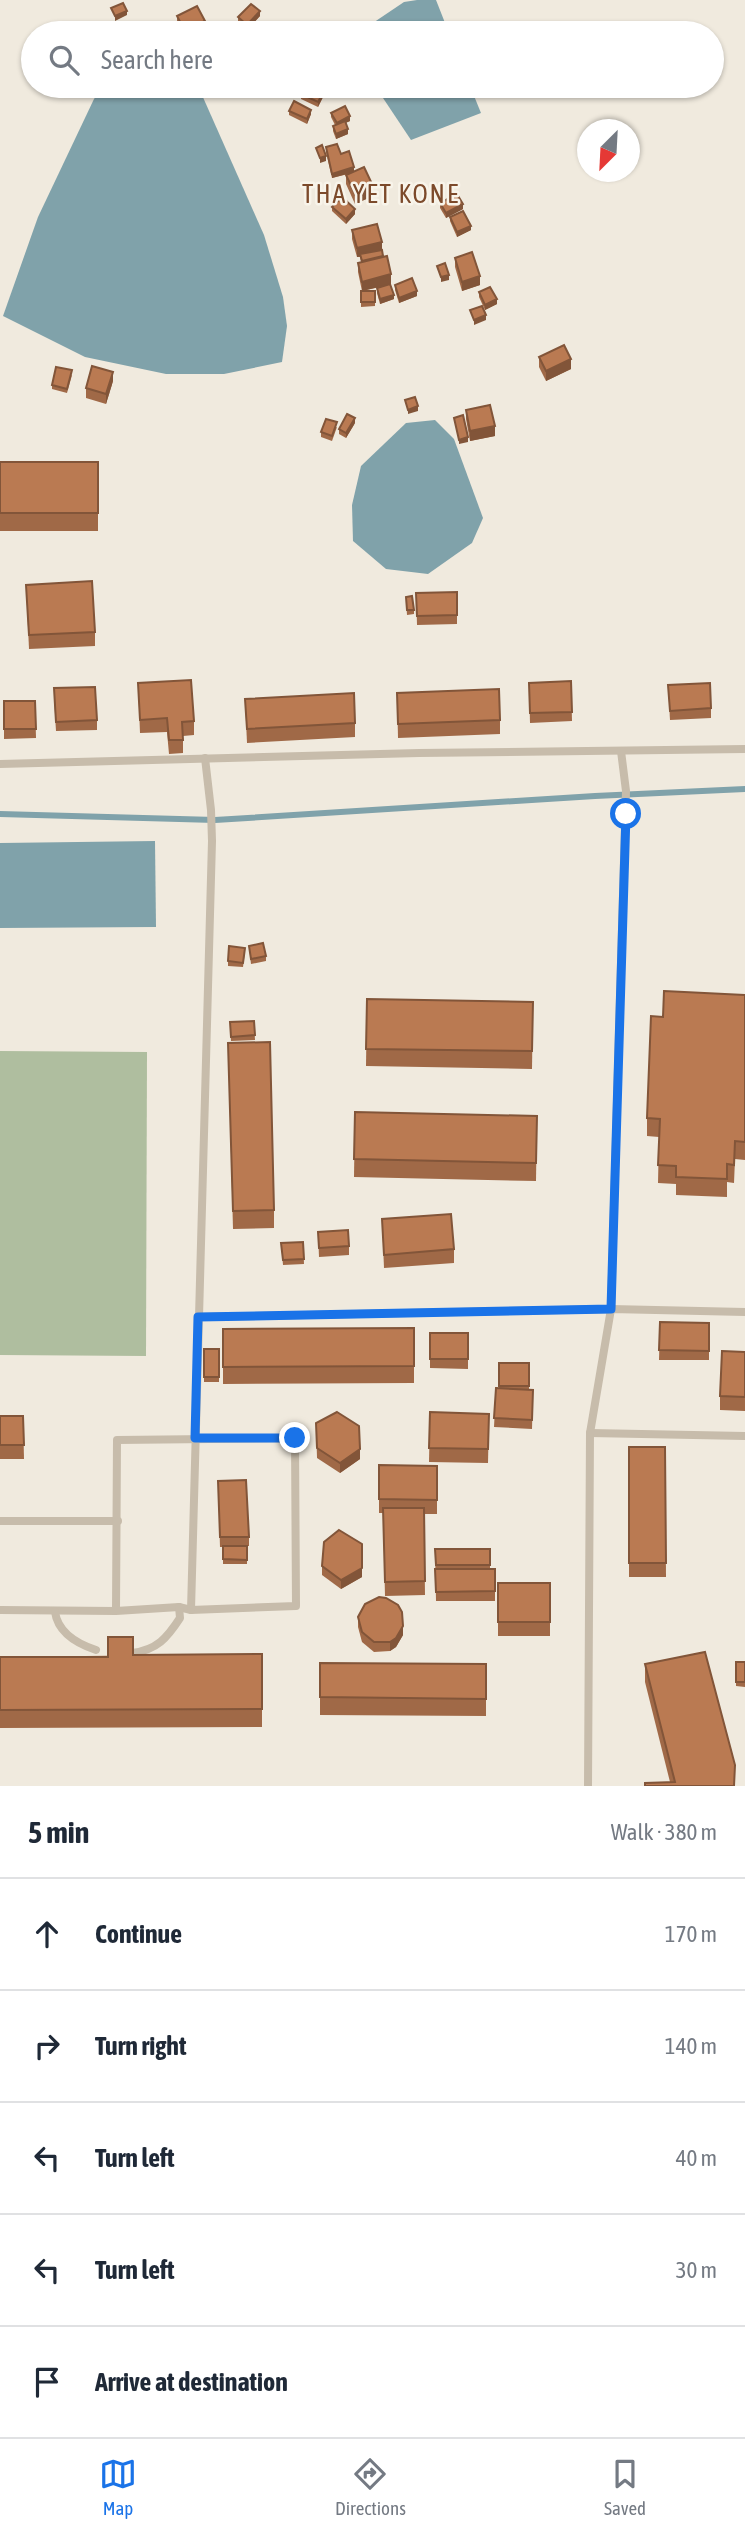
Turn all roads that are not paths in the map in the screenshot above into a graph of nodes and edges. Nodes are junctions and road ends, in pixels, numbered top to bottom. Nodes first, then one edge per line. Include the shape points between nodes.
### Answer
1 (745, 749) edge
2 (621, 751) junction
3 (205, 758) junction
4 (0, 764) edge
5 (611, 1309) junction
6 (745, 1312) edge
7 (198, 1317) junction
8 (590, 1433) junction
9 (745, 1436) edge
10 (195, 1438) junction
11 (0, 1521) edge
12 (118, 1521) junction
13 (179, 1607) junction
14 (0, 1610) edge
15 (191, 1610) junction
16 (116, 1611) junction
17 (55, 1612) junction
18 (96, 1650) dead end
19 (132, 1653) edge
20 (588, 1786) edge

1 - 2 lane
2 - 3 lane
2 - 5 lane via 626,814
3 - 4 lane
3 - 7 lane via 212,841
5 - 6 lane
5 - 7 lane
5 - 8 lane
7 - 10 lane
8 - 9 lane
8 - 20 lane
10 - 12 lane via 117,1440
10 - 15 lane
10 - 15 lane via 295,1438 296,1606
11 - 12 lane
12 - 16 lane
13 - 15 lane
13 - 16 lane
13 - 19 lane via 180,1618 167,1638 144,1652
14 - 17 lane
16 - 17 lane
17 - 18 lane via 63,1631

